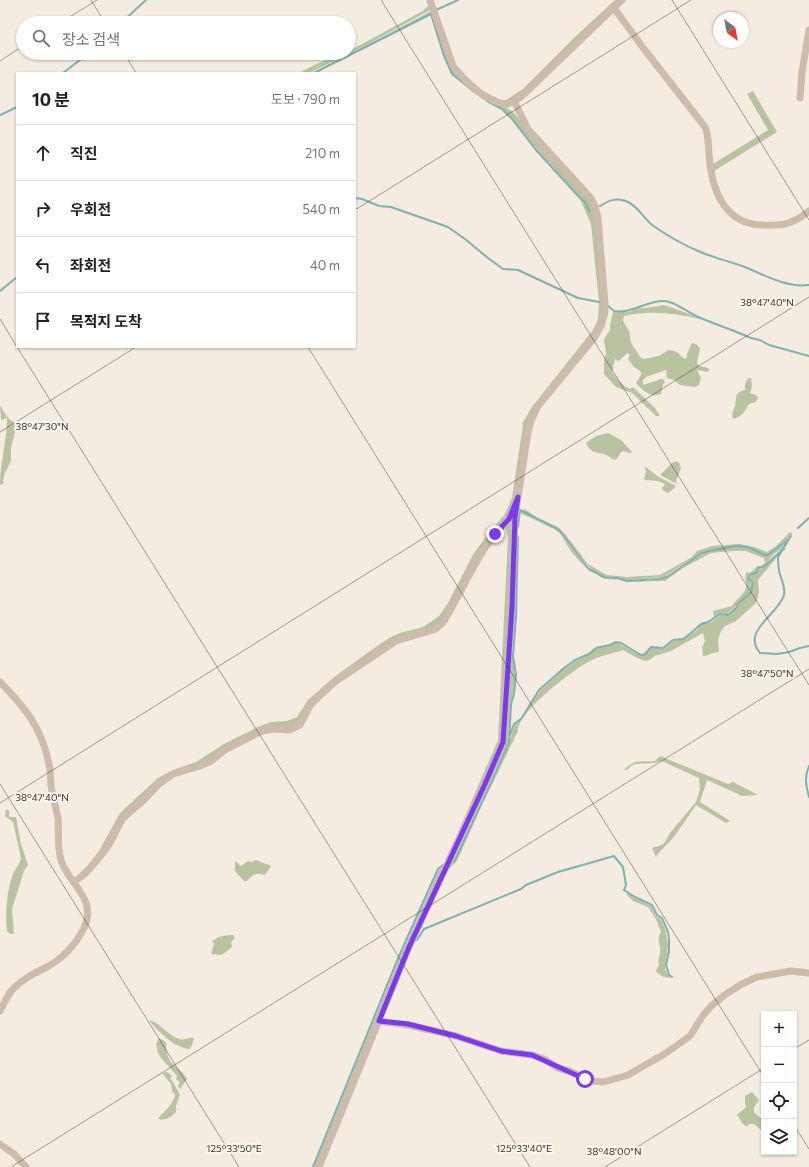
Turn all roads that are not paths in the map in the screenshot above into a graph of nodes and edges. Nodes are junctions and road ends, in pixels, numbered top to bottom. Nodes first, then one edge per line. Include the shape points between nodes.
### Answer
1 (430, 0) edge
2 (622, 0) edge
3 (614, 8) junction
4 (809, 30) edge
5 (800, 98) dead end
6 (514, 101) junction
7 (809, 211) edge
8 (518, 497) junction
9 (0, 682) edge
10 (74, 882) junction
11 (809, 973) edge
12 (0, 1011) edge
13 (379, 1021) junction
14 (0, 1144) edge
15 (26, 1167) edge
16 (319, 1167) edge

1 - 6 street via 453,66 484,96 500,103
2 - 3 street
3 - 6 street
3 - 7 street via 705,127 716,191 731,214 743,221 759,225 780,225 797,220
4 - 5 street
6 - 8 street via 528,129 593,201 598,218 605,304 598,332 534,414 528,432
8 - 10 street via 509,519 483,550 444,621 436,628 396,641 336,682 311,704 300,725 289,730 273,729 262,732 225,750 211,761 173,774 123,818 109,845 86,873
8 - 13 street via 503,742 409,947
9 - 10 street via 36,724 45,746 57,816 60,859
10 - 12 street via 86,903 88,916 84,927 72,947 62,956 12,989
11 - 13 street via 791,971 757,977 742,984 711,1006 690,1036 628,1075 604,1082 592,1081 532,1055 501,1051 408,1024
13 - 16 street
14 - 15 street

